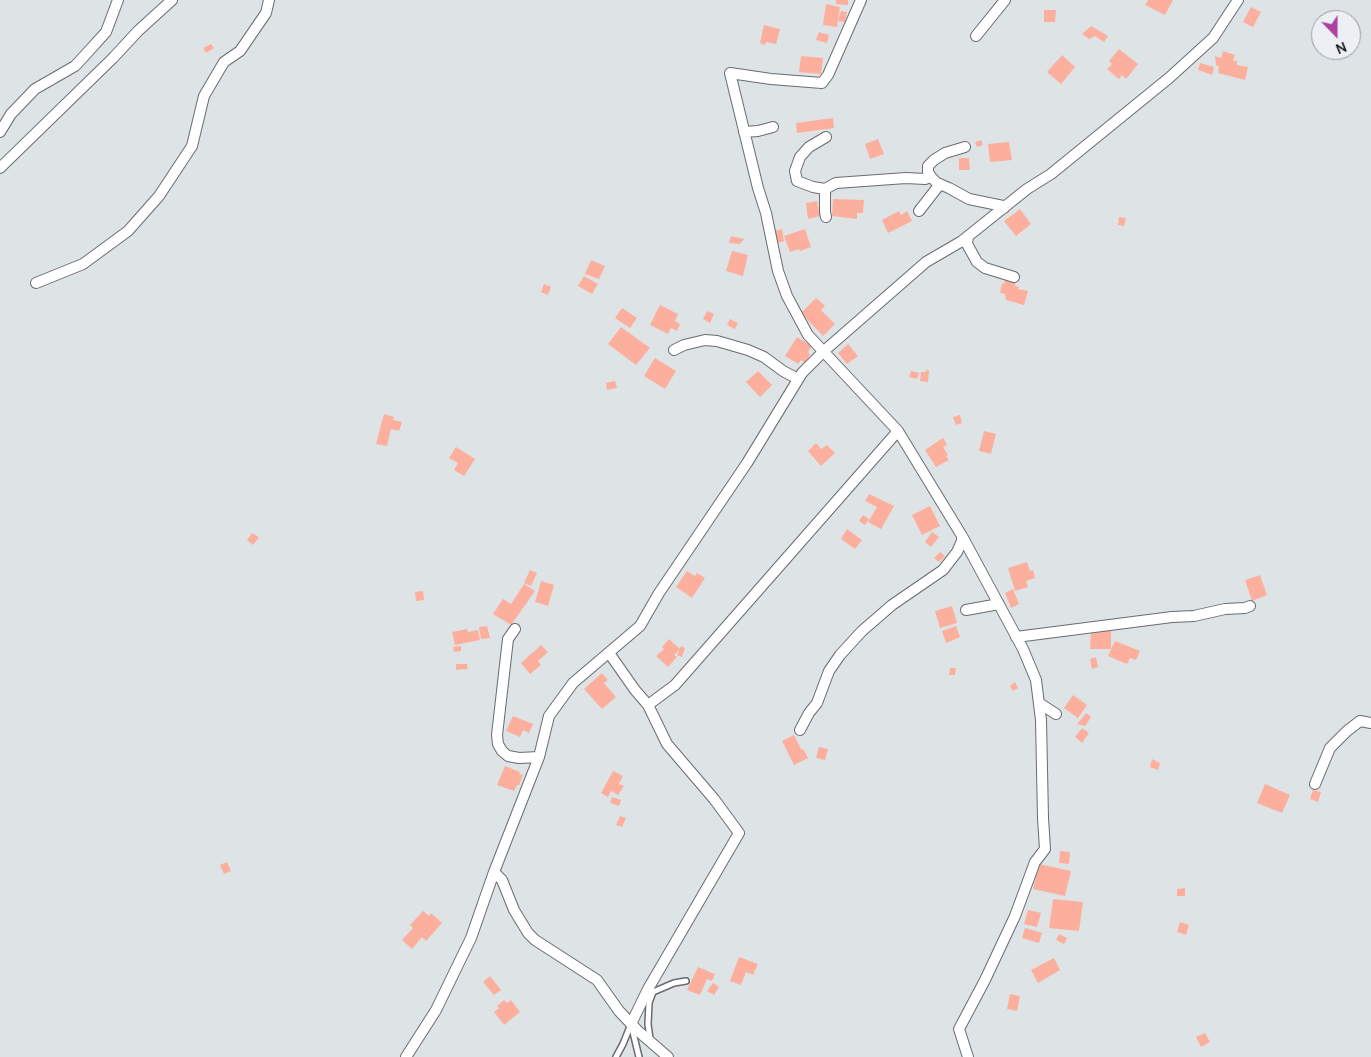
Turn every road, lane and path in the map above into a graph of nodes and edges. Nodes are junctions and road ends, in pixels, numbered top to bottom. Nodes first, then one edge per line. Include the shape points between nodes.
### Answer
1 (118, 0) edge
2 (172, 0) edge
3 (269, 0) edge
4 (861, 0) edge
5 (1004, 0) edge
6 (1238, 0) edge
7 (976, 36) dead end
8 (774, 127) dead end
9 (0, 132) edge
10 (744, 132) junction
11 (826, 136) dead end
12 (965, 147) dead end
13 (0, 168) edge
14 (931, 178) junction
15 (940, 184) junction
16 (825, 189) junction
17 (1004, 208) junction
18 (919, 211) dead end
19 (826, 217) dead end
20 (968, 236) junction
21 (1014, 277) dead end
22 (36, 282) dead end
23 (674, 350) dead end
24 (824, 351) junction
25 (798, 379) junction
26 (898, 431) junction
27 (962, 536) junction
28 (999, 604) junction
29 (1250, 606) dead end
30 (966, 610) dead end
31 (515, 629) dead end
32 (1016, 637) junction
33 (610, 653) junction
34 (1039, 704) junction
35 (648, 705) junction
36 (1056, 714) dead end
37 (1371, 723) edge
38 (800, 730) dead end
39 (539, 758) junction
40 (1315, 784) dead end
41 (494, 872) junction
42 (686, 981) dead end
43 (631, 1024) junction
44 (650, 1042) junction
45 (406, 1057) edge
46 (616, 1057) edge
47 (639, 1057) edge
48 (668, 1057) edge
49 (968, 1057) edge

1 - 9 street via 106,32 88,53 75,66 34,89 11,114
2 - 13 street
3 - 22 street via 266,13 240,51 224,62 204,96 192,146 159,196 128,231 82,264
4 - 10 street via 822,83 730,73
5 - 7 street
6 - 17 street via 1213,38 1169,78
8 - 10 street
10 - 24 street via 780,278 808,335
11 - 16 street via 800,157 795,171 797,181
12 - 14 street via 934,160 928,166
14 - 15 street
14 - 16 street via 836,183
15 - 17 street via 969,199
15 - 18 street
16 - 19 street
17 - 20 street
20 - 21 street via 967,244 977,262 985,268
20 - 24 street via 926,262
23 - 25 street via 705,340 717,341 748,350
24 - 25 street
24 - 26 street
25 - 33 street via 640,626
26 - 27 street
26 - 35 street via 676,685
27 - 28 street
27 - 38 street via 958,552 943,570 892,605 840,654
28 - 30 street
28 - 32 street
29 - 32 street via 1194,616
31 - 39 street via 508,639 498,744 508,756
32 - 34 street via 1036,680
33 - 35 street
33 - 39 street via 573,683 550,716
34 - 36 street
34 - 49 street via 1045,849 1035,862 1015,916 959,1029
35 - 43 street via 667,744 738,833
37 - 40 street via 1360,721 1330,748
39 - 41 street
41 - 43 street via 502,880 528,933 597,980
41 - 45 street via 470,938 440,1002
42 - 44 lane via 653,992 649,1003
43 - 44 street
43 - 46 lane
43 - 47 lane
44 - 48 street

